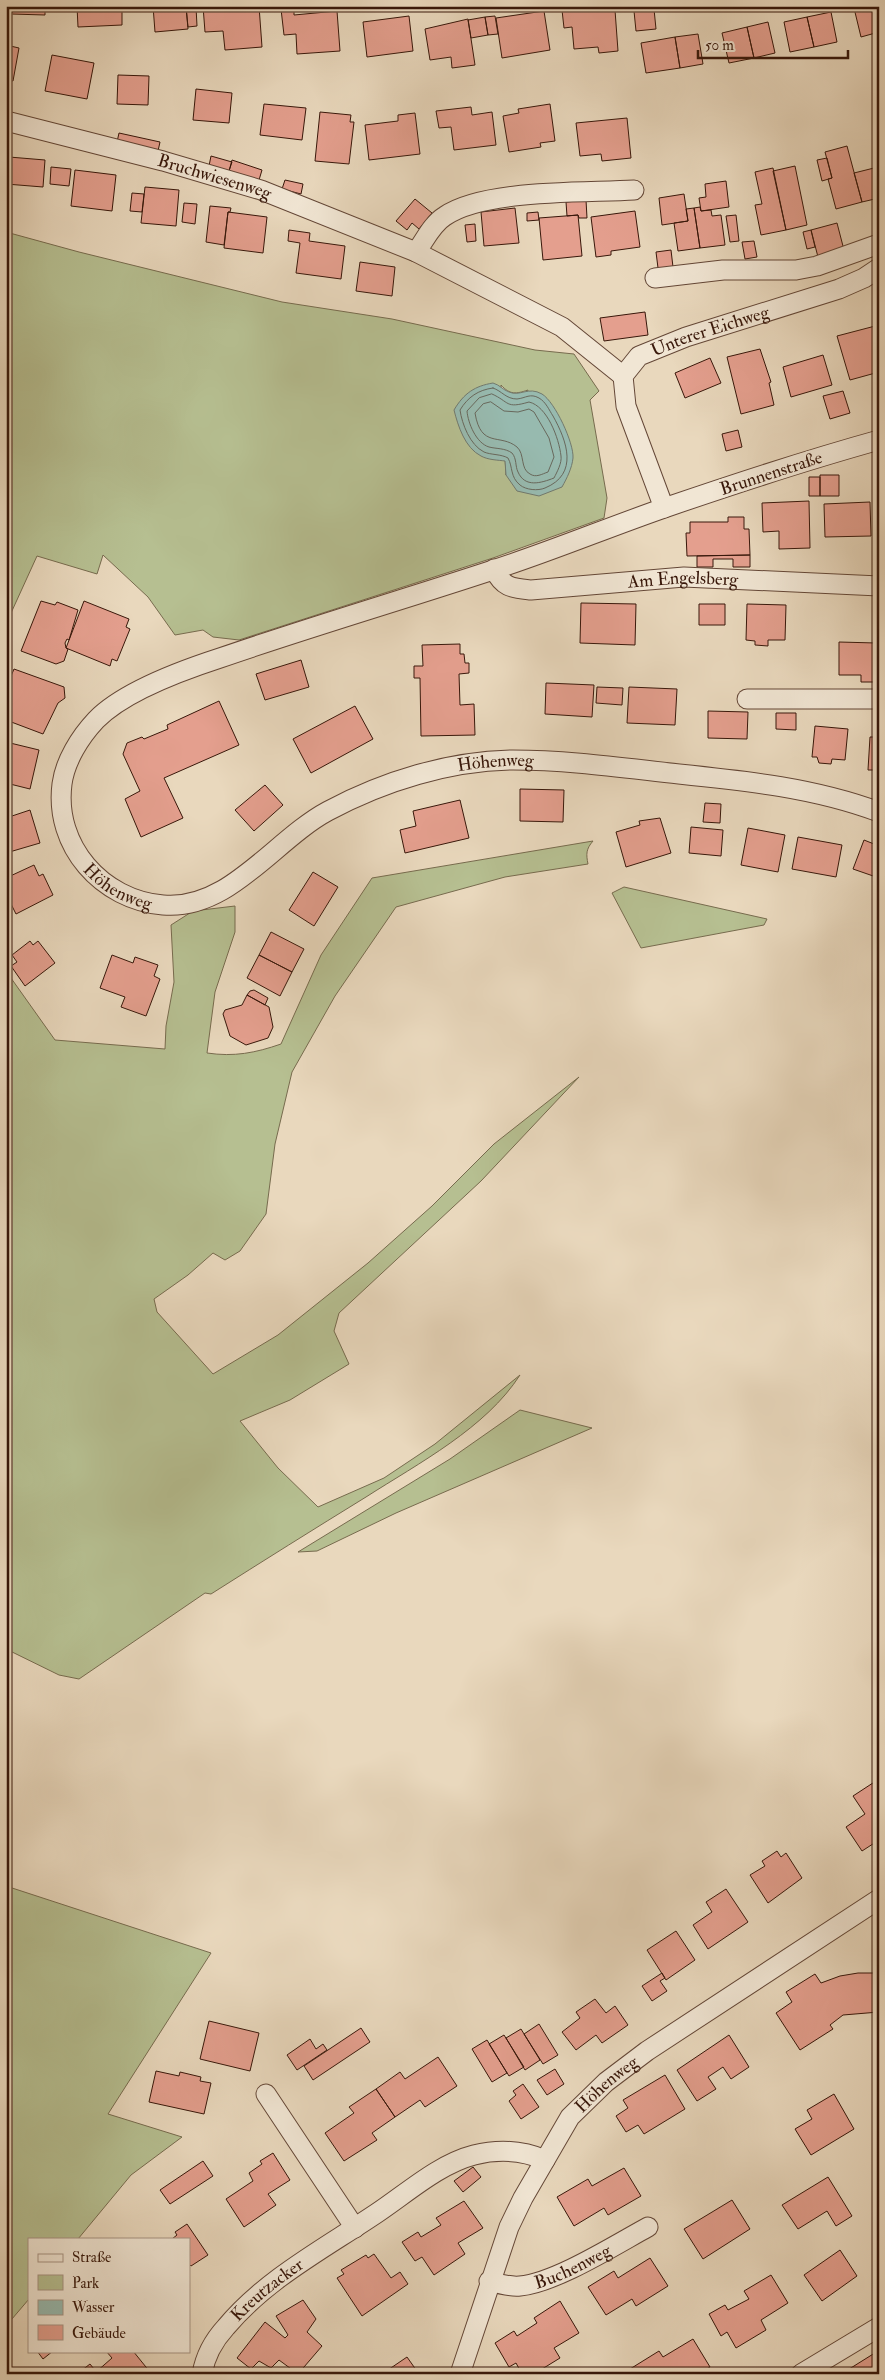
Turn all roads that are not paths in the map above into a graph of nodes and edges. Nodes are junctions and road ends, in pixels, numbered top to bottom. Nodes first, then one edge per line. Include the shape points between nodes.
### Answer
1 (6, 121) edge
2 (634, 190) dead end
3 (879, 244) edge
4 (416, 252) junction
5 (879, 268) edge
6 (655, 278) dead end
7 (623, 376) junction
8 (879, 440) edge
9 (664, 508) junction
10 (494, 570) junction
11 (879, 586) edge
12 (747, 699) dead end
13 (879, 699) edge
14 (879, 812) edge
15 (879, 1899) edge
16 (266, 2094) dead end
17 (545, 2160) junction
18 (648, 2227) dead end
19 (355, 2228) junction
20 (489, 2282) junction
21 (879, 2326) edge
22 (202, 2374) edge
23 (460, 2374) edge
24 (801, 2374) edge

1 - 4 street, Bruchwiesenweg via 261,190
2 - 4 street via 524,196 471,204 443,217
3 - 6 street via 796,270 723,270
4 - 7 street, Bruchwiesenweg via 562,327
5 - 7 street, Unterer Eichweg via 839,289 686,337 639,356
7 - 9 street via 626,406
8 - 9 street, Brunnenstraße via 780,468
9 - 10 street, Höhenweg
10 - 11 street, Am Engelsberg via 503,583 531,590 684,578
10 - 14 street, Höhenweg via 212,660 119,702 98,718 82,737 68,761 62,782 65,824 82,860 105,885 132,899 178,906 197,902 241,878 284,840 325,812 369,791 443,767 513,760 579,763 762,783 802,790
12 - 13 street
15 - 17 street, Höhenweg via 647,2051 606,2082 570,2117
16 - 19 street
17 - 19 street, Kreutzacker via 519,2152 495,2151 473,2155 439,2171
17 - 20 street, Höhenweg via 509,2227
18 - 20 street, Buchenweg via 560,2274 538,2282 518,2286
19 - 22 street, Kreutzacker via 272,2283 225,2327 204,2360
20 - 23 street, Höhenweg
21 - 24 street

